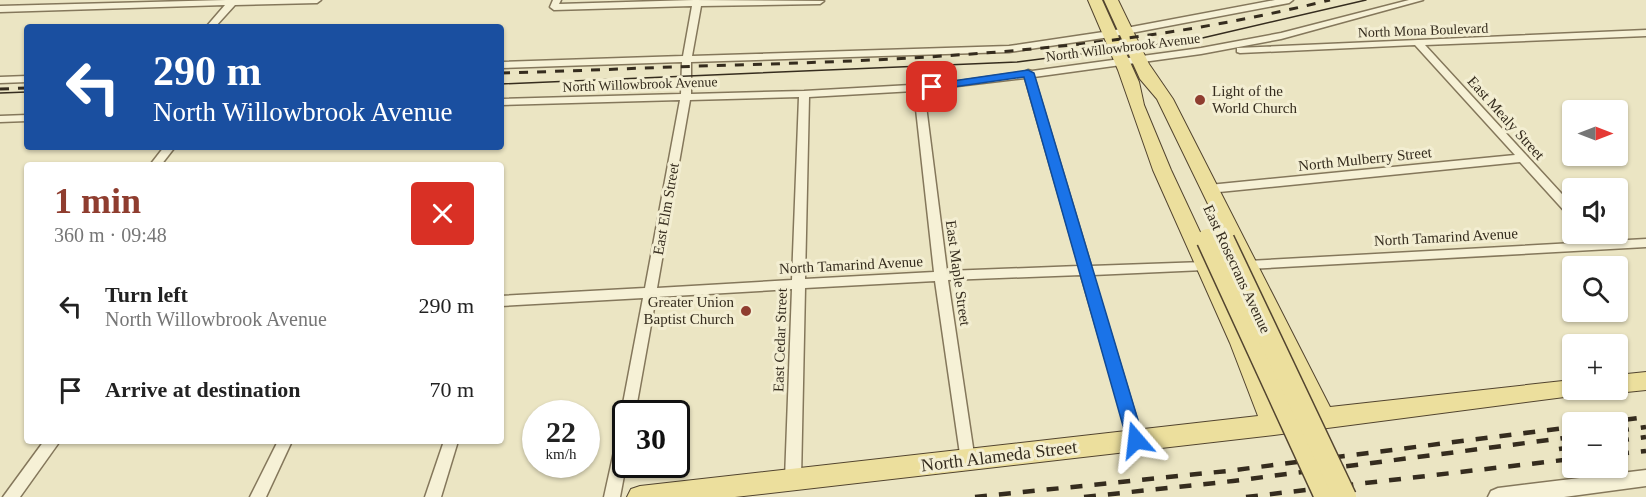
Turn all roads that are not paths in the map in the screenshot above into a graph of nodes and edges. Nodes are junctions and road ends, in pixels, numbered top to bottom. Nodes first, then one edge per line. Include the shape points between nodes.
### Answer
1 (317, 0) edge
2 (557, 0) edge
3 (1095, 0) edge
4 (1112, 0) edge
5 (1289, 0) edge
6 (1419, 0) edge
7 (234, 1) edge
8 (800, 1) edge
9 (820, 1) edge
10 (697, 2) edge
11 (597, 3) edge
12 (0, 9) edge
13 (213, 24) edge
14 (1646, 33) edge
15 (1128, 35) junction
16 (1111, 38) junction
17 (1419, 44) junction
18 (1201, 51) junction
19 (686, 59) junction
20 (1132, 64) junction
21 (504, 65) edge
22 (1028, 73) junction
23 (24, 79) edge
24 (0, 80) edge
25 (918, 88) junction
26 (804, 94) junction
27 (686, 96) junction
28 (504, 102) edge
29 (24, 118) edge
30 (0, 119) edge
31 (168, 150) edge
32 (1523, 158) junction
33 (158, 162) edge
34 (1209, 189) junction
35 (1562, 201) edge
36 (1216, 240) junction
37 (1646, 243) edge
38 (1602, 245) joint
39 (1248, 265) junction
40 (1204, 266) junction
41 (1084, 269) junction
42 (941, 276) junction
43 (798, 285) junction
44 (651, 293) junction
45 (504, 300) edge
46 (1646, 381) edge
47 (1628, 383) edge
48 (1562, 390) edge
49 (631, 400) edge
50 (1324, 418) junction
51 (1274, 425) junction
52 (1136, 440) junction
53 (52, 444) edge
54 (284, 444) edge
55 (451, 444) edge
56 (968, 461) junction
57 (616, 478) edge
58 (1646, 478) edge
59 (793, 479) junction
60 (11, 497) edge
61 (258, 497) edge
62 (433, 497) edge
63 (612, 497) edge
64 (640, 497) edge
65 (1326, 497) edge
66 (1345, 497) edge
67 (1498, 497) edge

1 - 7 street
2 - 11 street via 554,7
3 - 16 main road, East Rosecrans Avenue
4 - 15 main road, East Rosecrans Avenue
5 - 15 street, North Willowbrook Avenue
6 - 18 street, North Willowbrook Avenue via 1281,36
7 - 12 street
7 - 13 street
8 - 9 street
8 - 10 street
10 - 11 street
10 - 19 street, East Elm Street
14 - 17 street, North Mona Boulevard
15 - 16 street, North Willowbrook Avenue
15 - 20 main road, East Rosecrans Avenue
16 - 19 street, North Willowbrook Avenue via 1009,49
16 - 20 main road, East Rosecrans Avenue
17 - 18 street, North Mona Boulevard
17 - 32 street, East Mealy Street
18 - 20 street, North Willowbrook Avenue
19 - 21 street, North Willowbrook Avenue
19 - 27 street, East Elm Street
20 - 22 street, North Willowbrook Avenue
20 - 34 main road via 1166,99
20 - 36 main road, East Rosecrans Avenue via 1149,112
20 - 40 main road via 1136,106
22 - 25 street, North Willowbrook Avenue
22 - 41 street
23 - 24 street
25 - 26 street, North Willowbrook Avenue
25 - 42 street, East Maple Street
26 - 27 street, North Willowbrook Avenue
26 - 43 street, East Cedar Street
27 - 28 street, North Willowbrook Avenue
27 - 44 street, East Elm Street
29 - 30 street
31 - 33 street
32 - 34 street, North Mulberry Street
32 - 35 street, East Mealy Street
34 - 39 main road
36 - 65 main road, East Rosecrans Avenue, bridge
36 - 66 main road, East Rosecrans Avenue, bridge
37 - 38 street, North Tamarind Avenue
38 - 39 street, North Tamarind Avenue
39 - 50 main road
40 - 41 street, North Tamarind Avenue
40 - 51 main road
41 - 42 street, North Tamarind Avenue
41 - 52 street
42 - 43 street, North Tamarind Avenue
42 - 56 street, East Maple Street
43 - 44 street, North Tamarind Avenue
43 - 59 street, East Cedar Street
44 - 45 street, North Tamarind Avenue
44 - 49 street, East Elm Street
46 - 47 main road
48 - 50 main road, North Alameda Street
50 - 51 main road, North Alameda Street
51 - 52 main road, North Alameda Street
52 - 56 main road, North Alameda Street
53 - 60 street
54 - 61 street
55 - 62 street
56 - 59 main road, North Alameda Street
57 - 63 street
58 - 67 street
59 - 64 main road, North Alameda Street

